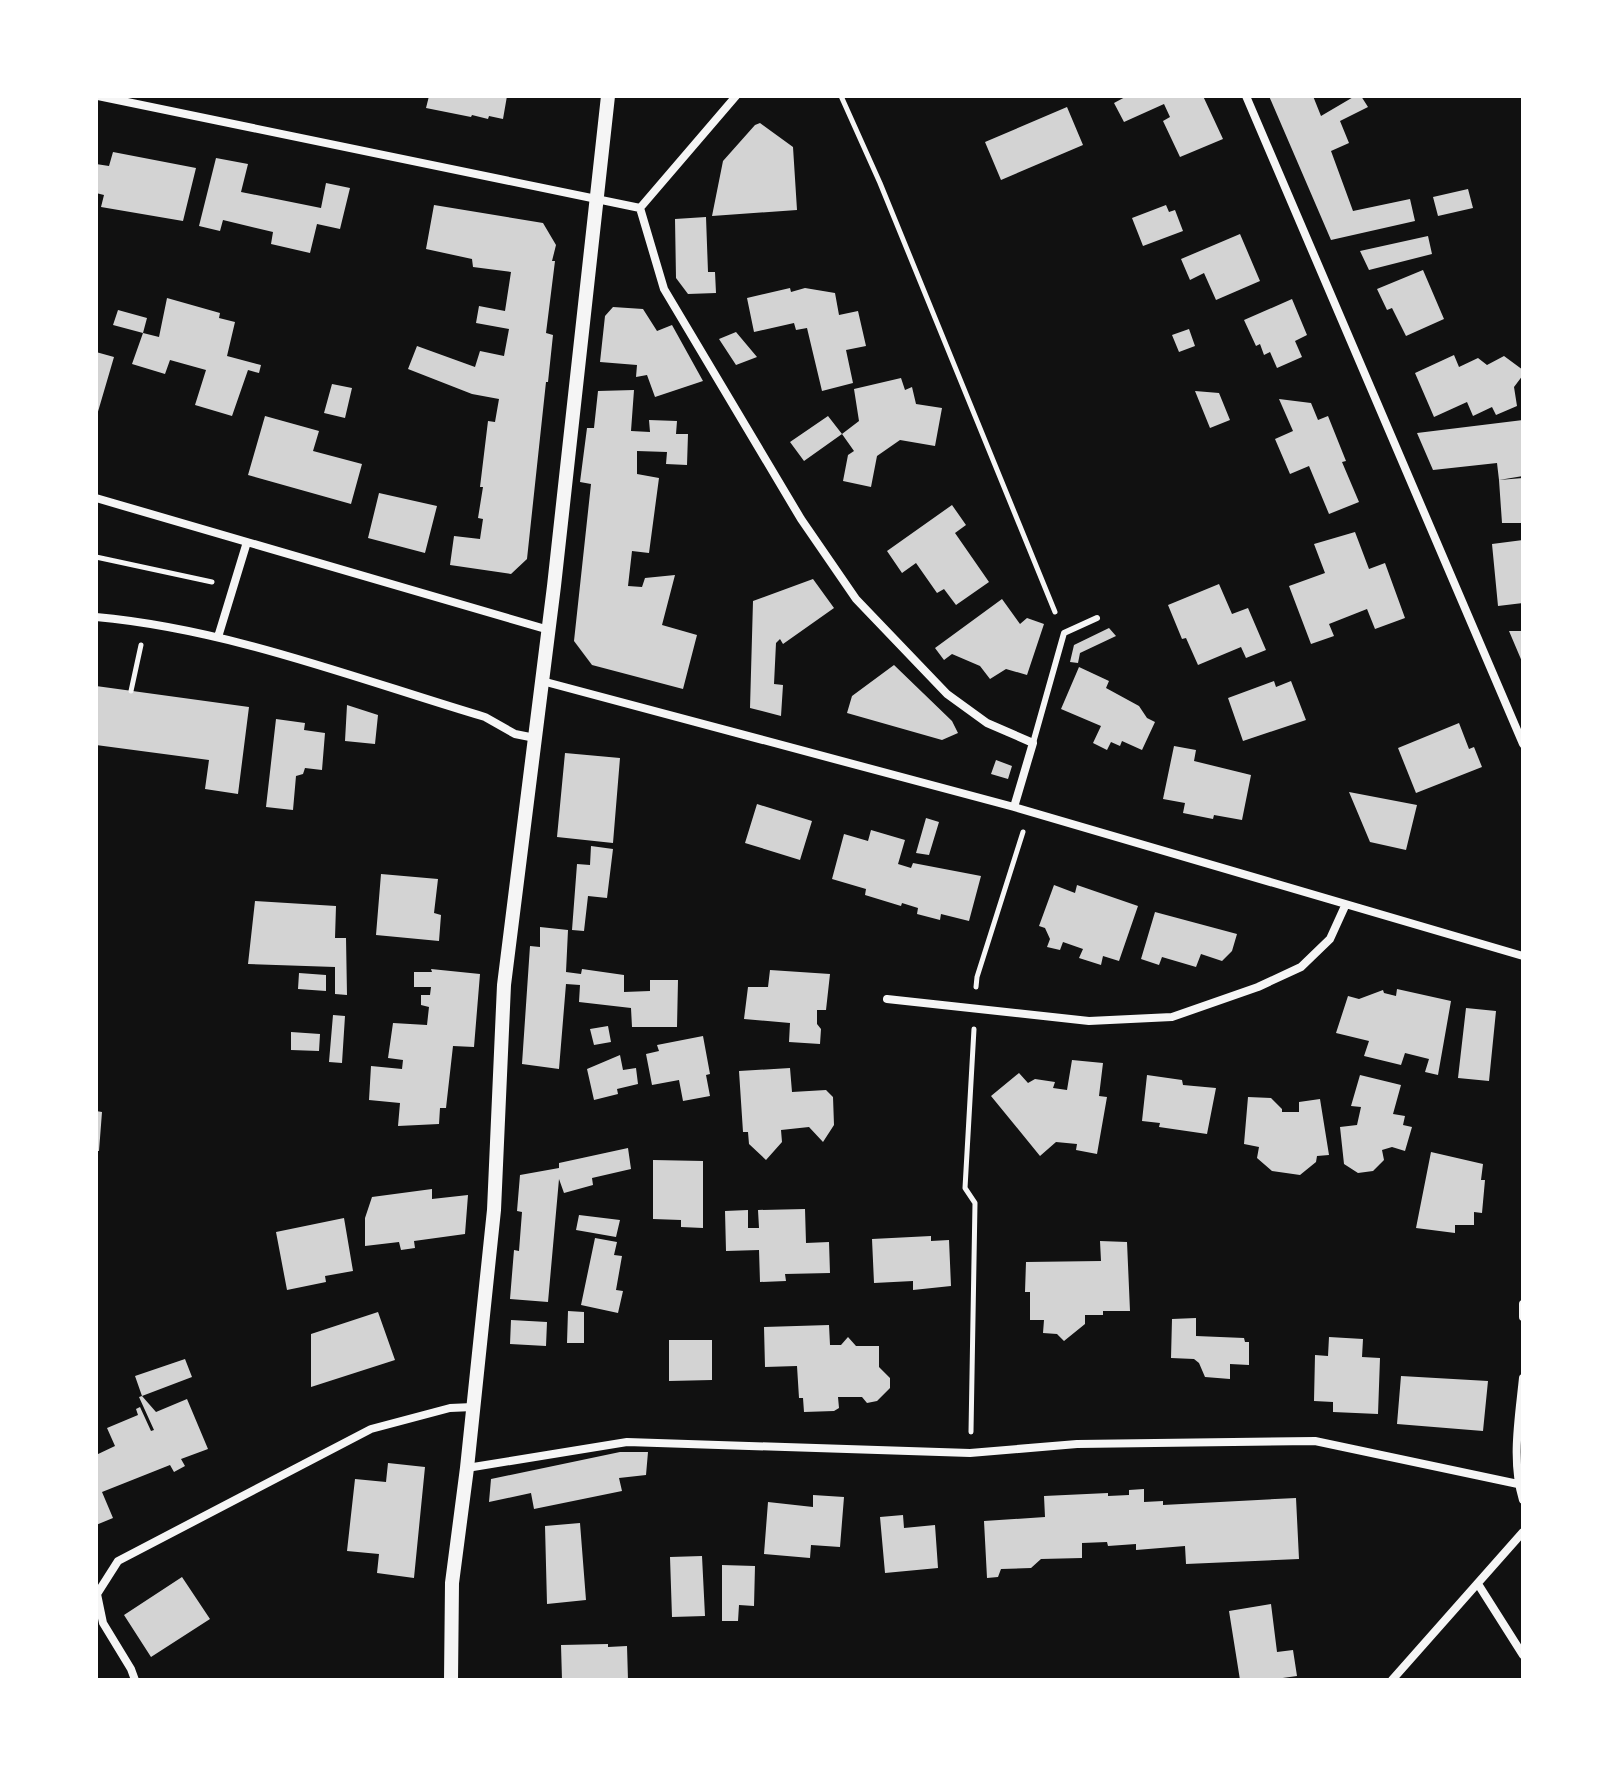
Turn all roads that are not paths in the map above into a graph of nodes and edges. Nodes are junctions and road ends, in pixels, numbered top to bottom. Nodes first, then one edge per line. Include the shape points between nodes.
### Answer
1 (98, 96) edge
2 (608, 96) edge
3 (736, 96) edge
4 (1246, 96) edge
5 (597, 201) junction
6 (640, 208) junction
7 (96, 498) edge
8 (247, 542) junction
9 (96, 617) edge
10 (1097, 618) dead end
11 (549, 630) junction
12 (218, 637) junction
13 (542, 681) junction
14 (535, 738) junction
15 (1033, 743) junction
16 (1523, 744) edge
17 (1014, 807) junction
18 (1345, 906) junction
19 (1523, 956) edge
20 (887, 999) dead end
21 (1523, 1304) edge
22 (1523, 1317) edge
23 (1523, 1378) edge
24 (473, 1407) junction
25 (467, 1468) junction
26 (1518, 1484) junction
27 (1523, 1500) edge
28 (1523, 1532) edge
29 (1478, 1584) junction
30 (97, 1594) edge
31 (1523, 1655) edge
32 (135, 1680) edge
33 (451, 1680) edge
34 (1392, 1680) edge

1 - 5 street
2 - 5 street
3 - 6 street
4 - 16 street
5 - 6 street
5 - 11 street
6 - 15 street via 664,289 801,519 856,599 947,694 987,723
7 - 8 street
8 - 11 street
8 - 12 street
9 - 12 street
10 - 15 lane via 1064,633
11 - 13 street
12 - 14 street via 485,717 515,734
13 - 14 street
13 - 17 street
14 - 24 street via 504,985 494,1210
15 - 17 street
17 - 18 street
18 - 19 street
18 - 20 street via 1330,939 1301,967 1172,1017 1089,1021
21 - 22 street
23 - 26 street
24 - 25 street
24 - 30 street via 371,1429 118,1561
25 - 26 street via 627,1442 970,1453 1077,1444 1315,1441
25 - 33 street via 452,1583
26 - 27 street
28 - 29 street
29 - 31 street
29 - 34 street
30 - 32 street via 103,1623

